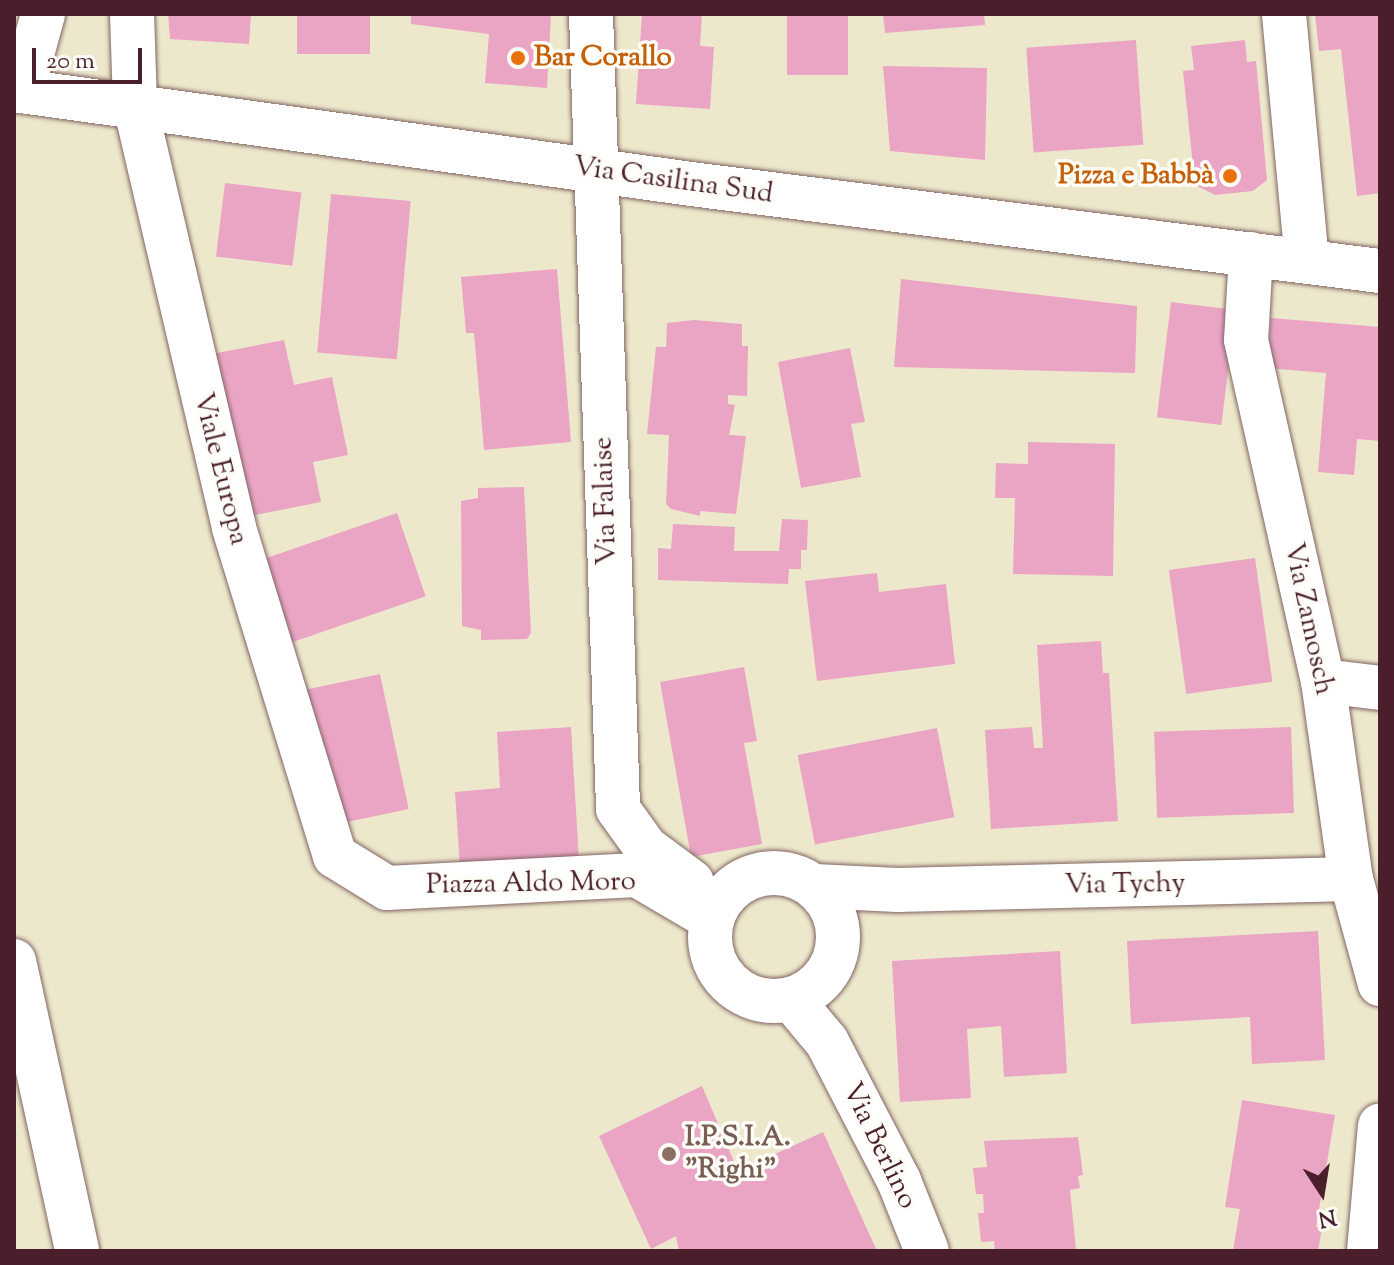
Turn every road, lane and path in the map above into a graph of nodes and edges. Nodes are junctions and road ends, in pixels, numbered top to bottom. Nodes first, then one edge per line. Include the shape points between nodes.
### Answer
1 (43, 14) edge
2 (132, 14) edge
3 (591, 14) edge
4 (1284, 14) edge
5 (18, 90) edge
6 (135, 105) junction
7 (594, 170) junction
8 (1251, 254) junction
9 (1380, 258) edge
10 (1320, 261) junction
11 (1380, 271) edge
12 (1323, 681) junction
13 (1380, 688) edge
14 (629, 830) joint
15 (1351, 879) junction
16 (387, 888) joint
17 (824, 900) junction
18 (716, 911) junction
19 (14, 961) edge
20 (1380, 984) edge
21 (804, 993) junction
22 (1380, 1125) edge
23 (77, 1251) edge
24 (927, 1251) edge
25 (1369, 1251) edge

1 - 5 street
2 - 6 street, Viale Europa
3 - 7 street, Via Falaise
4 - 10 street
5 - 6 street, Via Casilina Sud
6 - 7 street, Via Casilina Sud
6 - 16 street, Viale Europa via 234,528 335,856
7 - 8 street, Via Casilina Sud
7 - 14 street, Via Falaise via 618,809
8 - 10 street, Via Casilina Sud
8 - 12 street, Via Zamosch via 1246,340
9 - 10 street
10 - 11 street
12 - 13 street
12 - 15 street, Via Zamosch
14 - 18 street, Piazza Aldo Moro
15 - 17 street, Via Tychy via 898,890
15 - 20 street, Via Zamosch
16 - 18 street, Piazza Aldo Moro via 637,875
17 - 18 street via 781,873 763,874 739,884
17 - 21 street via 838,950
18 - 21 street via 711,949 734,988 761,1000
19 - 23 street
21 - 24 street, Via Berlino via 899,1181
22 - 25 street

